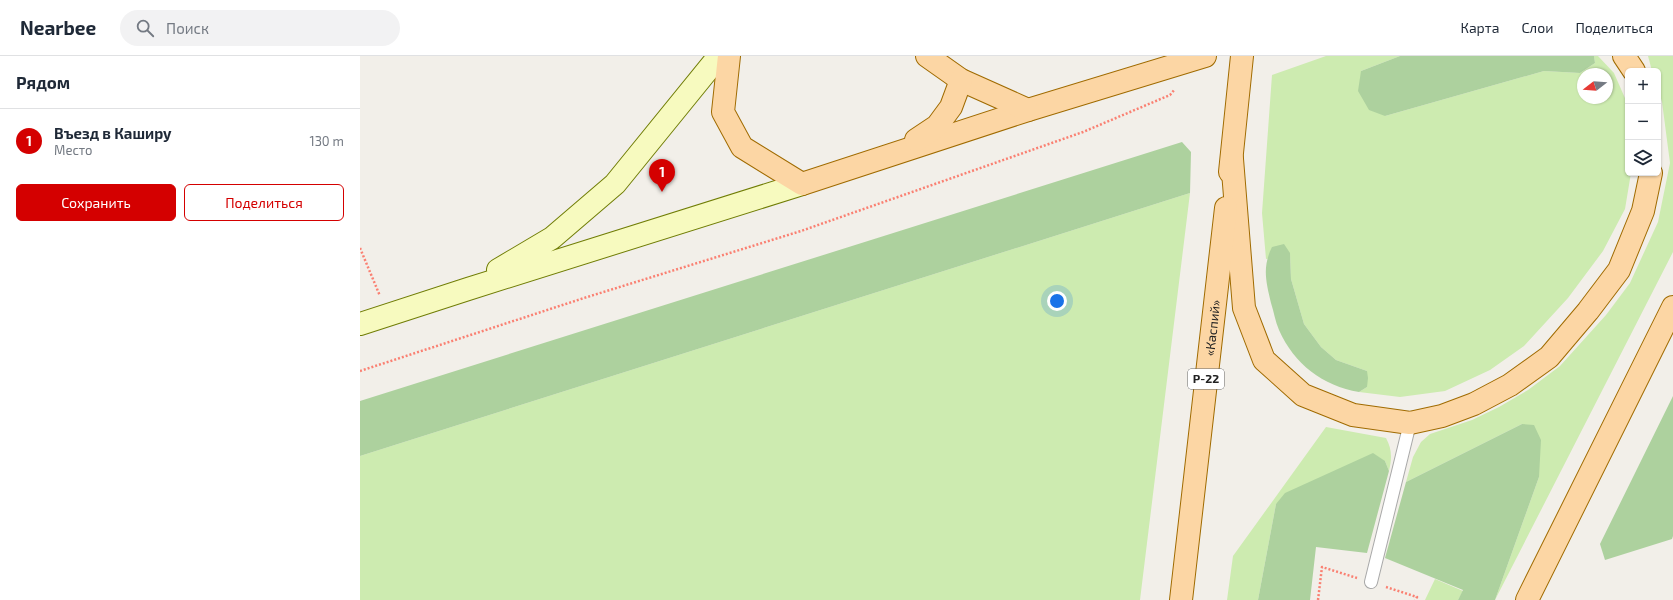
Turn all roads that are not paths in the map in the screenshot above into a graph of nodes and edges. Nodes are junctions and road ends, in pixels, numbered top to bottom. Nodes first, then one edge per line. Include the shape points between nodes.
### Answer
1 (719, 56) edge
2 (729, 56) edge
3 (927, 56) edge
4 (1242, 56) edge
5 (1203, 57) edge
6 (961, 80) junction
7 (1028, 110) junction
8 (899, 153) junction
9 (1232, 159) junction
10 (1650, 176) edge
11 (802, 184) junction
12 (468, 289) junction
13 (1673, 307) edge
14 (360, 324) edge
15 (1410, 423) junction
16 (1371, 582) dead end
17 (1181, 600) edge
18 (1527, 600) edge

1 - 12 main road via 615,184 552,238
2 - 11 main road via 724,112 742,147
3 - 6 main road
4 - 9 main road, «Каспий» / Р-22
5 - 7 main road
6 - 7 main road
6 - 8 main road via 951,107 937,126
7 - 8 main road
8 - 11 main road
9 - 15 main road via 1244,308 1264,360 1303,394 1353,416
9 - 17 main road, «Каспий» / Р-22
10 - 15 main road via 1642,211 1619,270 1549,357 1510,385 1474,404 1442,416
11 - 12 main road
12 - 14 main road
13 - 18 main road
15 - 16 lane

